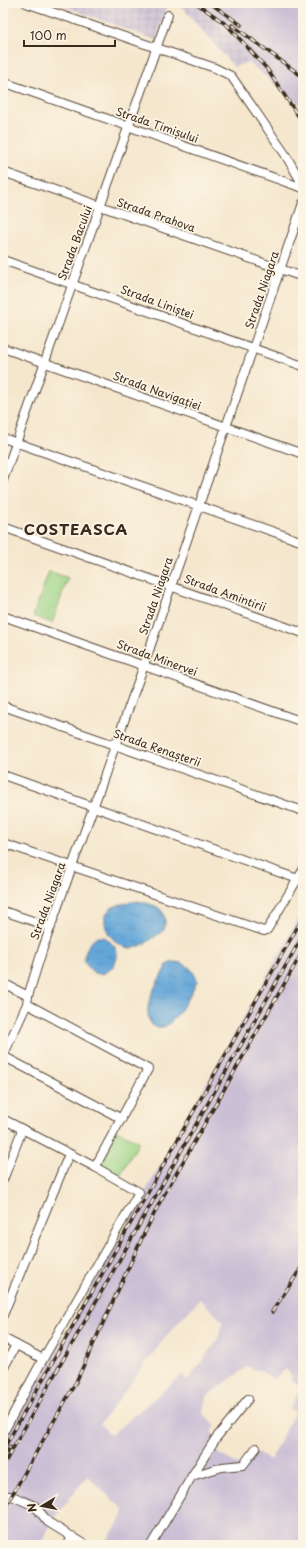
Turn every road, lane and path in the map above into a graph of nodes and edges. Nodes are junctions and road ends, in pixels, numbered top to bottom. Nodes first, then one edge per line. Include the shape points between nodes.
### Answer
1 (26, 3) edge
2 (168, 15) dead end
3 (156, 48) junction
4 (3, 82) edge
5 (128, 126) junction
6 (3, 172) edge
7 (303, 186) edge
8 (303, 203) edge
9 (99, 207) junction
10 (3, 260) edge
11 (281, 269) junction
12 (303, 277) edge
13 (72, 284) junction
14 (3, 348) edge
15 (253, 348) junction
16 (44, 362) junction
17 (303, 366) edge
18 (226, 427) junction
19 (3, 438) edge
20 (16, 443) junction
21 (303, 454) edge
22 (3, 480) edge
23 (199, 506) junction
24 (3, 527) edge
25 (303, 542) edge
26 (171, 586) junction
27 (3, 616) edge
28 (303, 633) edge
29 (144, 666) junction
30 (3, 706) edge
31 (303, 722) edge
32 (116, 745) junction
33 (3, 775) edge
34 (94, 807) junction
35 (303, 811) edge
36 (3, 843) edge
37 (73, 866) junction
38 (303, 870) edge
39 (298, 879) junction
40 (3, 910) edge
41 (51, 927) junction
42 (3, 983) edge
43 (28, 1000) junction
44 (3, 1056) edge
45 (122, 1119) junction
46 (3, 1120) edge
47 (22, 1130) junction
48 (70, 1154) junction
49 (95, 1167) junction
50 (3, 1180) edge
51 (3, 1315) edge
52 (3, 1338) edge
53 (16, 1345) junction
54 (43, 1359) junction
55 (3, 1369) edge
56 (248, 1399) dead end
57 (3, 1433) edge
58 (256, 1448) dead end
59 (192, 1476) junction
60 (3, 1496) edge
61 (72, 1536) junction
62 (68, 1545) edge
63 (85, 1545) edge
64 (151, 1545) edge

1 - 3 street
2 - 3 street, Strada Bacului
3 - 5 street, Strada Bacului
3 - 7 street via 231,76 285,154
4 - 5 street, Strada Timișului
5 - 7 street, Strada Timișului
5 - 9 street, Strada Bacului
6 - 9 street, Strada Prahova
8 - 11 street, Strada Niagara
9 - 11 street, Strada Prahova
9 - 13 street, Strada Bacului
10 - 13 street, Strada Liniștei
11 - 12 street, Strada Prahova
11 - 15 street, Strada Niagara
13 - 15 street, Strada Liniștei
13 - 16 street, Strada Bacului
14 - 16 street, Strada Navigației
15 - 17 street, Strada Liniștei
15 - 18 street, Strada Niagara
16 - 18 street, Strada Navigației
16 - 20 street, Strada Bacului
18 - 21 street, Strada Navigației
18 - 23 street, Strada Niagara
19 - 20 street
20 - 22 street, Strada Bacului
20 - 23 street
23 - 25 street
23 - 26 street, Strada Niagara
24 - 26 street, Strada Amintirii
26 - 28 street, Strada Amintirii
26 - 29 street, Strada Niagara
27 - 29 street, Strada Minervei
29 - 31 street, Strada Minervei
29 - 32 street, Strada Niagara
30 - 32 street, Strada Renașterii
32 - 34 street, Strada Niagara
32 - 35 street, Strada Renașterii
33 - 34 street
34 - 37 street, Strada Niagara
34 - 39 street
36 - 37 street
37 - 39 street via 264,931
37 - 41 street, Strada Niagara
38 - 39 street
40 - 41 street
41 - 43 street, Strada Niagara
42 - 43 street
43 - 44 street, Strada Niagara
43 - 45 street via 148,1069
44 - 45 street
45 - 49 street
46 - 47 street
47 - 48 street
47 - 50 street
48 - 49 street
48 - 51 street
49 - 54 street via 139,1192
52 - 53 street
53 - 54 street
53 - 55 street
54 - 57 street
56 - 59 street via 216,1438
58 - 59 street via 243,1465 222,1467
59 - 64 street
60 - 61 street via 12,1496 35,1506 48,1522
61 - 62 street
61 - 63 street

